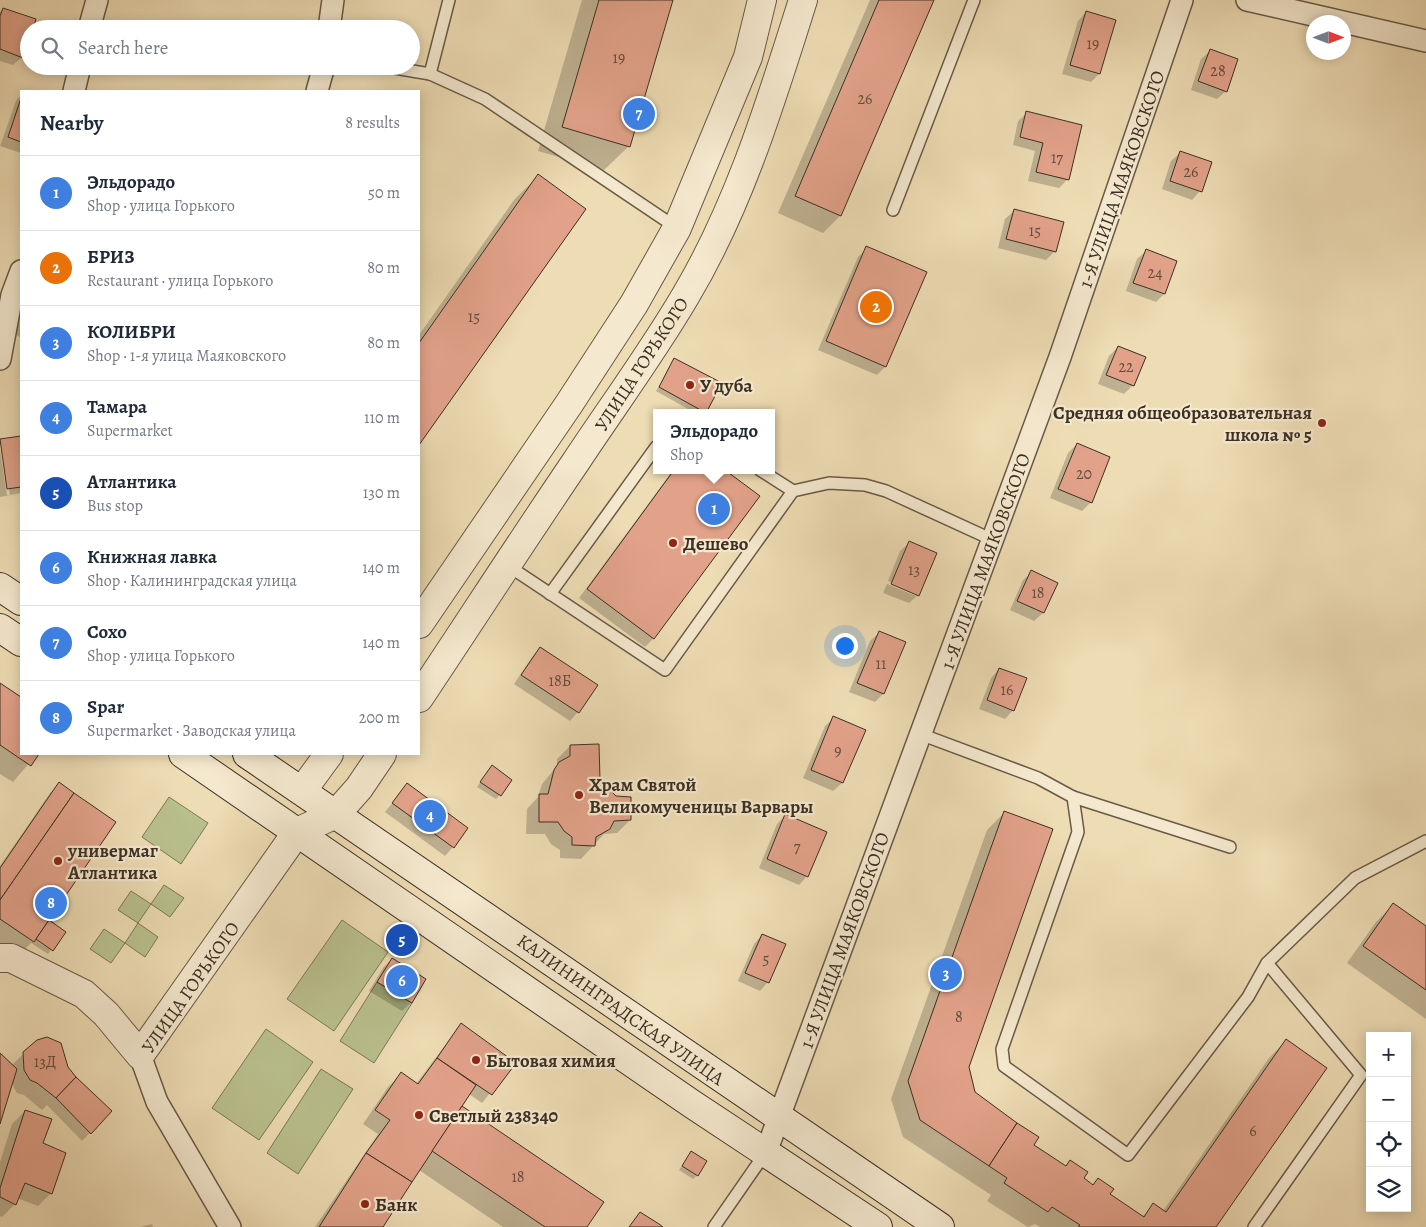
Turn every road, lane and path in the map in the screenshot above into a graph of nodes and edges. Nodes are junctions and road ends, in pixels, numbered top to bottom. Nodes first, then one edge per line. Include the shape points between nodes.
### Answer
1 (97, 0) edge
2 (333, 0) edge
3 (450, 0) edge
4 (762, 0) edge
5 (803, 0) edge
6 (974, 0) edge
7 (1182, 0) edge
8 (1247, 0) edge
9 (91, 20) edge
10 (331, 20) edge
11 (1426, 41) edge
12 (420, 72) edge
13 (430, 74) junction
14 (78, 75) edge
15 (321, 75) edge
16 (74, 90) edge
17 (317, 90) edge
18 (893, 210) dead end
19 (677, 228) junction
20 (20, 274) edge
21 (601, 355) junction
22 (0, 359) edge
23 (634, 377) junction
24 (653, 451) edge
25 (766, 474) edge
26 (793, 491) junction
27 (993, 540) junction
28 (507, 565) junction
29 (0, 587) edge
30 (550, 594) junction
31 (20, 600) edge
32 (420, 623) edge
33 (0, 628) edge
34 (20, 641) edge
35 (420, 696) edge
36 (920, 734) junction
37 (184, 755) edge
38 (249, 755) edge
39 (328, 755) edge
40 (381, 755) edge
41 (302, 790) junction
42 (1073, 797) junction
43 (336, 814) junction
44 (297, 832) junction
45 (1426, 840) edge
46 (1230, 847) dead end
47 (0, 958) edge
48 (1267, 963) junction
49 (140, 1055) junction
50 (778, 1118) junction
51 (766, 1152) junction
52 (230, 1227) edge
53 (714, 1227) edge
54 (878, 1227) edge
55 (940, 1227) edge
56 (1254, 1227) edge

1 - 9 street
2 - 10 street
3 - 13 lane
4 - 19 street, УЛИЦА ГОРЬКОГО via 748,57
5 - 23 street, УЛИЦА ГОРЬКОГО via 745,172 725,218 686,295
6 - 18 lane
7 - 27 street, 1-Я УЛИЦА МАЯКОВСКОГО via 1060,357
8 - 11 street
12 - 13 lane
13 - 19 lane via 485,99
14 - 16 street
15 - 17 street
19 - 21 street, УЛИЦА ГОРЬКОГО
20 - 22 street via 12,295
21 - 23 street
21 - 32 street, УЛИЦА ГОРЬКОГО
23 - 28 street, УЛИЦА ГОРЬКОГО
24 - 30 lane
25 - 26 lane
26 - 27 lane via 829,483 865,485 886,491
26 - 30 lane via 665,670
27 - 36 street, 1-Я УЛИЦА МАЯКОВСКОГО
28 - 30 lane
28 - 35 street, УЛИЦА ГОРЬКОГО
29 - 31 street
33 - 34 street
36 - 42 lane via 1038,778
36 - 50 street, 1-Я УЛИЦА МАЯКОВСКОГО
37 - 44 street, КАЛИНИНГРАДСКАЯ УЛИЦА
38 - 41 street, КАЛИНИНГРАДСКАЯ УЛИЦА
39 - 41 street
40 - 43 street
41 - 43 street, КАЛИНИНГРАДСКАЯ УЛИЦА
41 - 44 street, УЛИЦА ГОРЬКОГО
42 - 46 lane
42 - 48 lane via 1078,832 1002,1049 1004,1066 1128,1155 1248,996
43 - 44 street
43 - 50 street, КАЛИНИНГРАДСКАЯ УЛИЦА
44 - 49 street, УЛИЦА ГОРЬКОГО
44 - 51 street, КАЛИНИНГРАДСКАЯ УЛИЦА
45 - 48 lane via 1355,878
47 - 49 street via 11,958 84,994 106,1014
48 - 56 lane via 1361,1075
49 - 52 street, УЛИЦА ГОРЬКОГО via 157,1102
50 - 51 street, 1-Я УЛИЦА МАЯКОВСКОГО
50 - 55 street, КАЛИНИНГРАДСКАЯ УЛИЦА
51 - 53 lane
51 - 54 street, КАЛИНИНГРАДСКАЯ УЛИЦА

